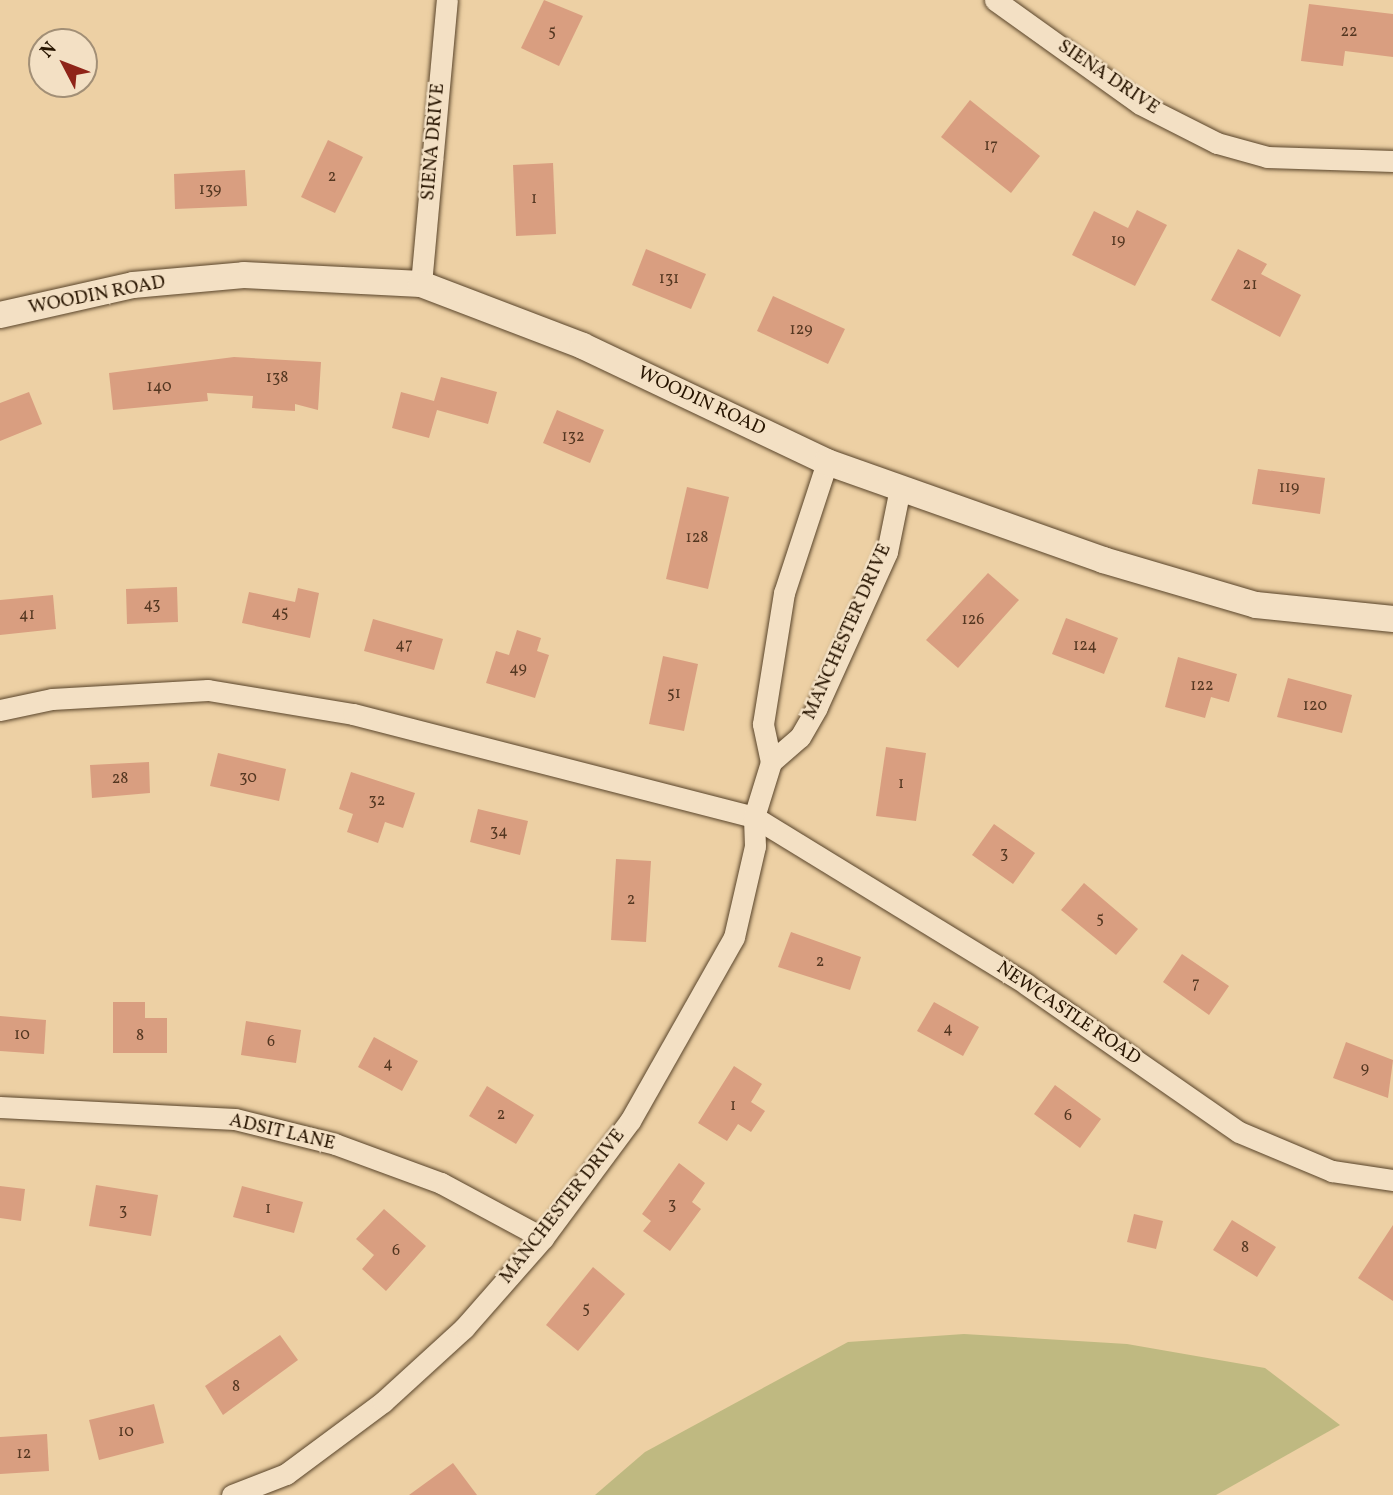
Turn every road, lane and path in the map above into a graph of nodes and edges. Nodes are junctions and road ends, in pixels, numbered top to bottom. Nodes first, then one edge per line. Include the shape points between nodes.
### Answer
1 (447, 0) edge
2 (995, 0) edge
3 (1393, 161) edge
4 (421, 284) junction
5 (0, 315) edge
6 (827, 462) junction
7 (900, 488) junction
8 (1393, 619) edge
9 (0, 710) edge
10 (771, 762) junction
11 (754, 817) junction
12 (0, 1107) edge
13 (1393, 1180) edge
14 (543, 1238) junction
15 (232, 1495) edge

1 - 4 street, SIENA DRIVE
2 - 3 street, SIENA DRIVE via 1140,104 1217,143 1267,157
4 - 5 street, WOODIN ROAD via 244,275 134,285
4 - 6 street, WOODIN ROAD via 583,346
6 - 7 street, WOODIN ROAD
6 - 10 street, MANCHESTER DRIVE via 804,519 781,606 763,724
7 - 8 street, WOODIN ROAD via 1256,606
7 - 10 street, MANCHESTER DRIVE via 887,552 817,707 800,737
9 - 11 street via 52,699 208,690 353,714
10 - 11 street, MANCHESTER DRIVE
11 - 13 street, NEWCASTLE ROAD via 1026,984 1239,1132 1320,1167
11 - 14 street, MANCHESTER DRIVE via 755,846 734,937 701,1005 630,1121
12 - 14 street, ADSIT LANE via 234,1119 335,1144 441,1183
14 - 15 street, MANCHESTER DRIVE via 464,1328 383,1402 286,1474

